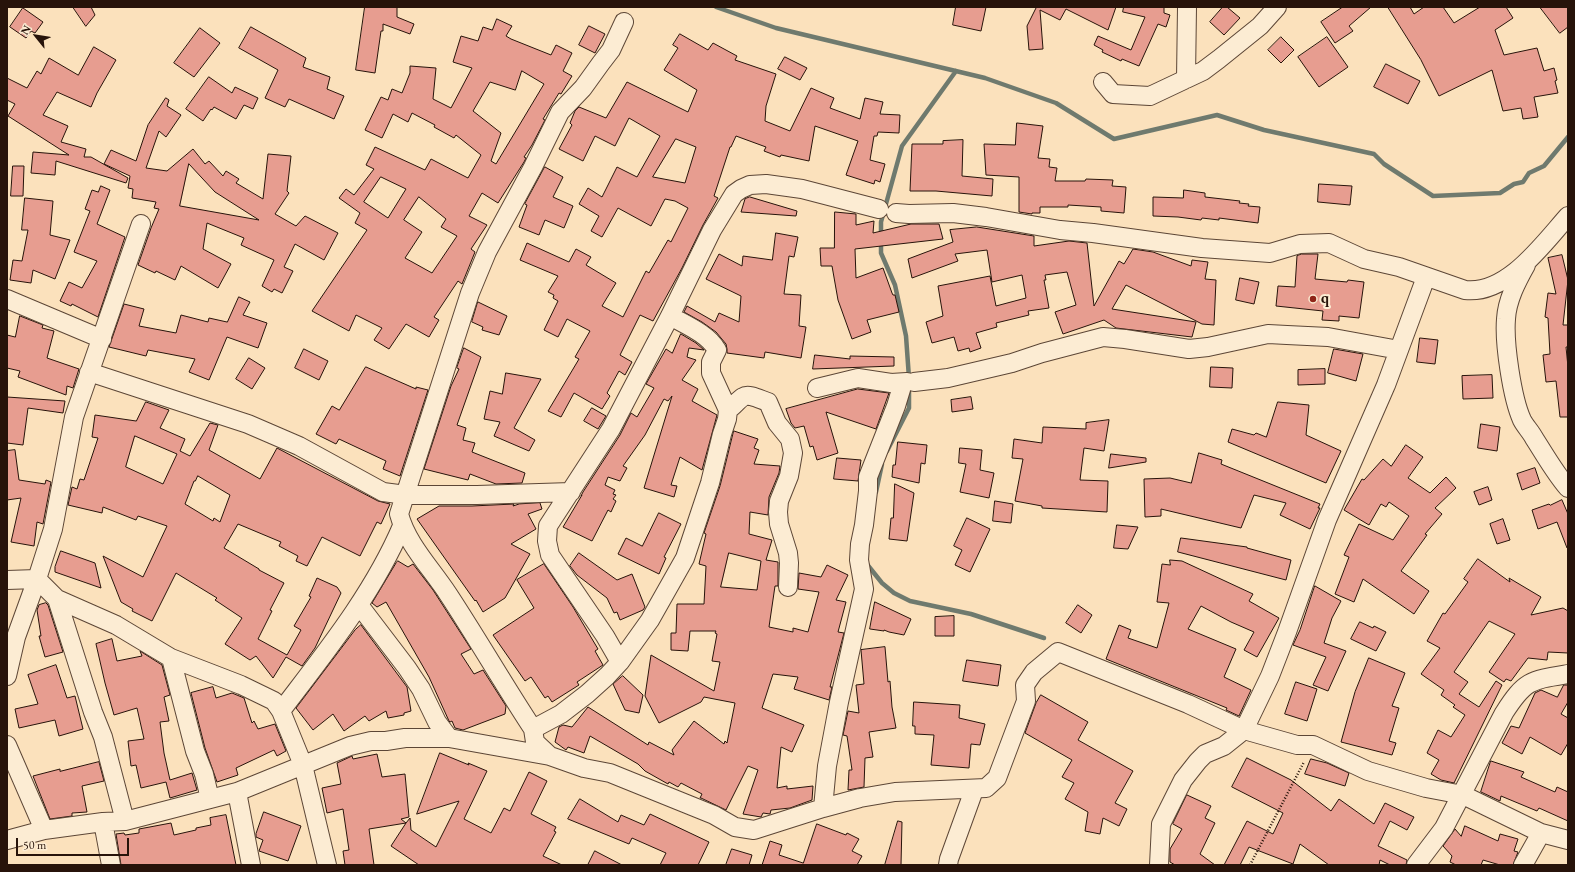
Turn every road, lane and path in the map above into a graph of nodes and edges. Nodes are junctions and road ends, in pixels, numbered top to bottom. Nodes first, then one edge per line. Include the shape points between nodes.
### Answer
1 (1187, 7) edge
2 (1277, 7) edge
3 (624, 22) dead end
4 (1186, 79) junction
5 (1103, 82) dead end
6 (1568, 216) edge
7 (141, 224) dead end
8 (1530, 259) junction
9 (1426, 277) junction
10 (7, 299) edge
11 (670, 316) junction
12 (102, 338) junction
13 (1399, 350) junction
14 (89, 372) junction
15 (908, 382) junction
16 (817, 388) dead end
17 (728, 410) junction
18 (1568, 488) edge
19 (571, 492) junction
20 (406, 494) junction
21 (402, 526) junction
22 (37, 579) junction
23 (7, 580) edge
24 (788, 587) dead end
25 (57, 599) junction
26 (359, 604) junction
27 (171, 658) junction
28 (620, 662) junction
29 (1568, 674) edge
30 (7, 676) edge
31 (281, 711) junction
32 (533, 729) junction
33 (1244, 730) junction
34 (449, 738) junction
35 (1313, 745) junction
36 (8, 749) edge
37 (550, 756) junction
38 (303, 765) junction
39 (974, 790) junction
40 (237, 792) junction
41 (1462, 795) junction
42 (210, 799) junction
43 (823, 808) junction
44 (125, 821) junction
45 (103, 822) junction
46 (44, 830) junction
47 (1541, 833) junction
48 (7, 840) edge
49 (1568, 840) edge
50 (111, 865) edge
51 (251, 865) edge
52 (328, 865) edge
53 (948, 865) edge
54 (1159, 865) edge
55 (1250, 865) edge
56 (1416, 865) edge
57 (1523, 865) edge

1 - 4 street
2 - 4 street via 1260,26 1220,59
3 - 20 street via 611,50 583,88 560,112 487,252 470,294
4 - 5 street via 1150,96 1113,94
6 - 8 street
7 - 12 street
8 - 9 street via 1500,282 1481,290 1465,290
8 - 18 street via 1511,296 1506,318 1508,356 1522,420 1556,475
9 - 11 street via 1399,267 1364,259 1329,243 1300,244 1270,253 1202,248 953,213 909,214 887,211 802,189 766,184 750,185 734,194 712,230
9 - 13 street
10 - 12 street
11 - 17 street via 714,344 717,350 711,362 711,372
11 - 19 street via 611,429
12 - 14 street
13 - 15 street via 1328,337 1287,334 1268,334 1189,349 1103,337 948,378
13 - 33 street via 1373,416 1326,520 1270,676
14 - 20 street via 248,424 299,446 383,492
14 - 22 street via 74,417 53,529
15 - 16 street via 891,383 858,378
15 - 43 street via 868,477 859,560 864,589 838,702
17 - 24 street via 748,395 768,402 777,423 790,439 793,453 778,512 788,552
17 - 28 street via 710,483 685,558 650,620
19 - 20 street
19 - 28 street via 548,526 547,541 550,555
20 - 21 street via 399,514
21 - 26 street via 390,554
21 - 32 street
22 - 23 street
22 - 25 street
22 - 30 street via 16,638
25 - 27 street via 116,625
25 - 44 street via 92,712 103,737
26 - 31 street
26 - 34 street via 407,668 421,689 437,722
27 - 31 street via 241,685 274,701
27 - 42 street
28 - 32 street via 587,694 561,714
29 - 41 street via 1538,679 1512,700
31 - 38 street
32 - 37 street via 535,742
33 - 35 street via 1297,745
33 - 39 street via 1188,704 1058,652 1034,672 1025,685 1026,701 997,778 986,788
33 - 54 street via 1224,746 1205,754 1183,780 1162,824
34 - 37 street
34 - 38 street via 371,741 350,746
35 - 41 street via 1368,771 1426,788
35 - 55 path
36 - 46 street
37 - 43 street via 584,768 610,773 714,814 735,827 754,830
38 - 40 street
38 - 52 street
39 - 43 street via 895,792
39 - 53 street
40 - 42 street
40 - 51 street
41 - 47 street
41 - 56 street via 1444,828
42 - 44 street
44 - 45 street
45 - 46 street
45 - 50 street
46 - 48 street
47 - 49 street
47 - 57 street

